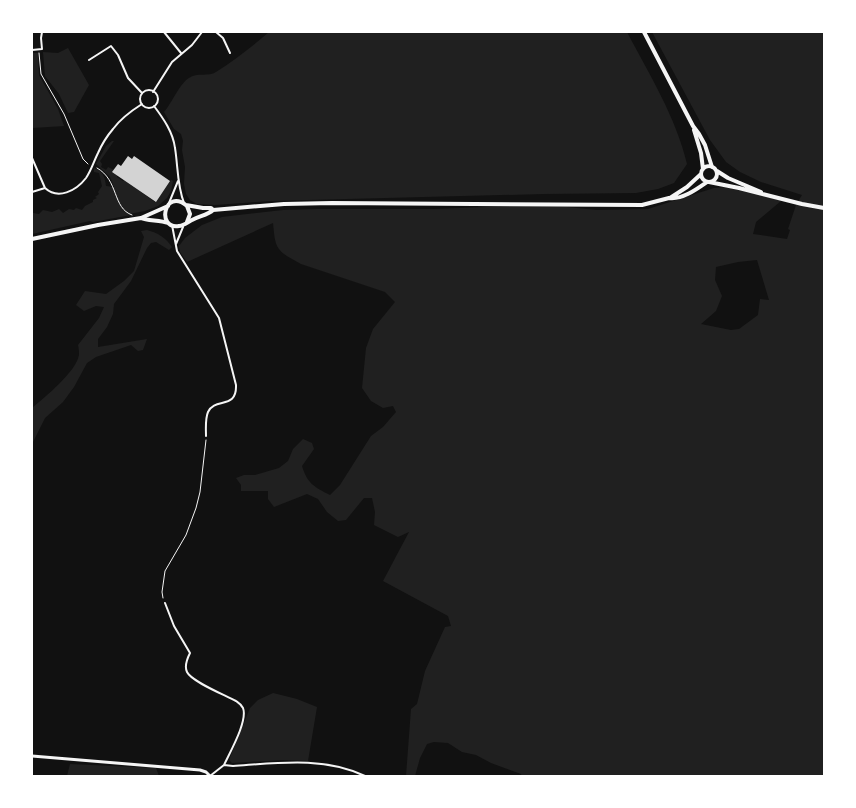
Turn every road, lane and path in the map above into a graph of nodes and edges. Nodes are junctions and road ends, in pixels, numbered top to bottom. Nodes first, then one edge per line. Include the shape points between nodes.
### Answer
1 (42, 32) edge
2 (164, 32) edge
3 (202, 32) edge
4 (216, 32) edge
5 (644, 32) edge
6 (40, 49) junction
7 (32, 50) edge
8 (230, 53) dead end
9 (181, 54) junction
10 (89, 60) dead end
11 (153, 92) junction
12 (142, 93) junction
13 (142, 104) junction
14 (154, 106) junction
15 (693, 126) junction
16 (32, 158) edge
17 (92, 166) junction
18 (712, 167) junction
19 (702, 171) junction
20 (717, 171) junction
21 (178, 181) junction
22 (708, 182) junction
23 (45, 188) junction
24 (32, 192) edge
25 (764, 193) junction
26 (669, 198) junction
27 (185, 204) junction
28 (168, 206) junction
29 (825, 208) edge
30 (213, 210) junction
31 (141, 218) junction
32 (130, 220) junction
33 (170, 224) junction
34 (185, 224) junction
35 (32, 238) edge
36 (176, 246) junction
37 (206, 436) joint
38 (165, 603) joint
39 (32, 756) edge
40 (224, 765) junction
41 (210, 776) edge
42 (364, 777) edge

1 - 6 street
2 - 9 street
3 - 9 street
4 - 8 street
5 - 15 main road
6 - 7 street
6 - 17 path via 41,74 83,159
9 - 11 street
10 - 12 street via 111,45 128,78
11 - 12 street
11 - 14 street via 157,98
12 - 13 street
13 - 14 street
13 - 17 street via 112,129
14 - 21 street via 173,139
15 - 18 main road
15 - 19 main road
16 - 23 street
17 - 23 street via 85,179 63,194 56,195
17 - 32 path via 110,181 120,207 132,214
18 - 19 main road
18 - 20 main road
19 - 22 main road via 702,179
19 - 26 main road
20 - 22 main road via 716,178
20 - 25 main road
21 - 27 street
21 - 28 street
22 - 25 main road
22 - 26 main road
23 - 24 street
25 - 29 main road
26 - 30 main road via 636,205 351,202
27 - 28 main road via 175,201
27 - 30 main road
27 - 34 main road via 190,214
28 - 31 main road
28 - 33 main road via 165,216
30 - 34 main road
31 - 32 main road
31 - 33 main road
32 - 35 main road
33 - 34 main road
33 - 36 street
34 - 36 street
36 - 37 street via 219,318 236,385 237,392 231,401 208,411
37 - 38 path via 196,508 165,571
38 - 40 street via 190,653 186,670 194,680 242,705 242,723
39 - 41 street via 200,770
40 - 41 street
40 - 42 street via 300,762 333,766

